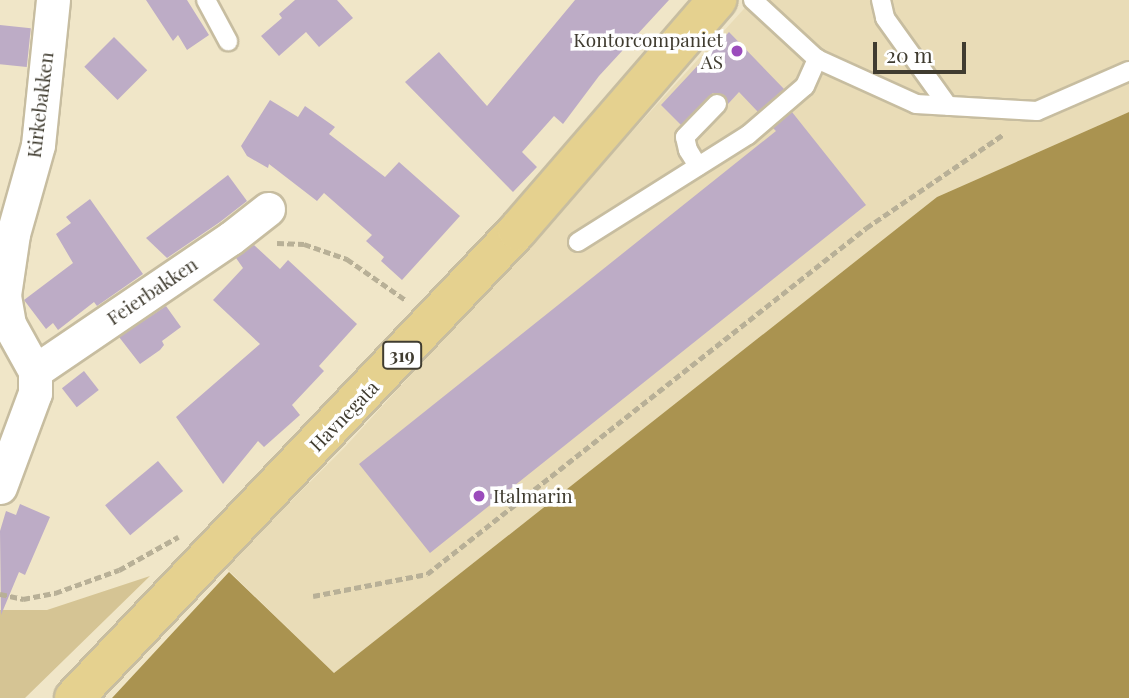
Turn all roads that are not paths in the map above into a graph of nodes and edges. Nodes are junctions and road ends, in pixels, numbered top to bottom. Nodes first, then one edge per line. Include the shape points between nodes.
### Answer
1 (53, 0) edge
2 (206, 0) edge
3 (718, 0) edge
4 (753, 0) edge
5 (881, 0) edge
6 (228, 41) dead end
7 (817, 59) junction
8 (1129, 71) edge
9 (717, 104) dead end
10 (948, 106) junction
11 (698, 166) junction
12 (268, 209) dead end
13 (578, 242) dead end
14 (8, 333) edge
15 (34, 371) junction
16 (0, 487) edge
17 (74, 698) edge

1 - 14 street, Kirkebakken via 38,145 7,270
2 - 6 lane
3 - 17 main road, Havnegata / 319 via 520,228
4 - 7 lane
5 - 10 lane via 885,18
7 - 10 lane via 916,104
7 - 11 lane via 806,86 748,135
8 - 10 lane via 1037,111
9 - 11 lane via 685,137
11 - 13 lane
12 - 15 street, Feierbakken via 231,239
14 - 15 street, Kirkebakken
15 - 16 street via 35,393

